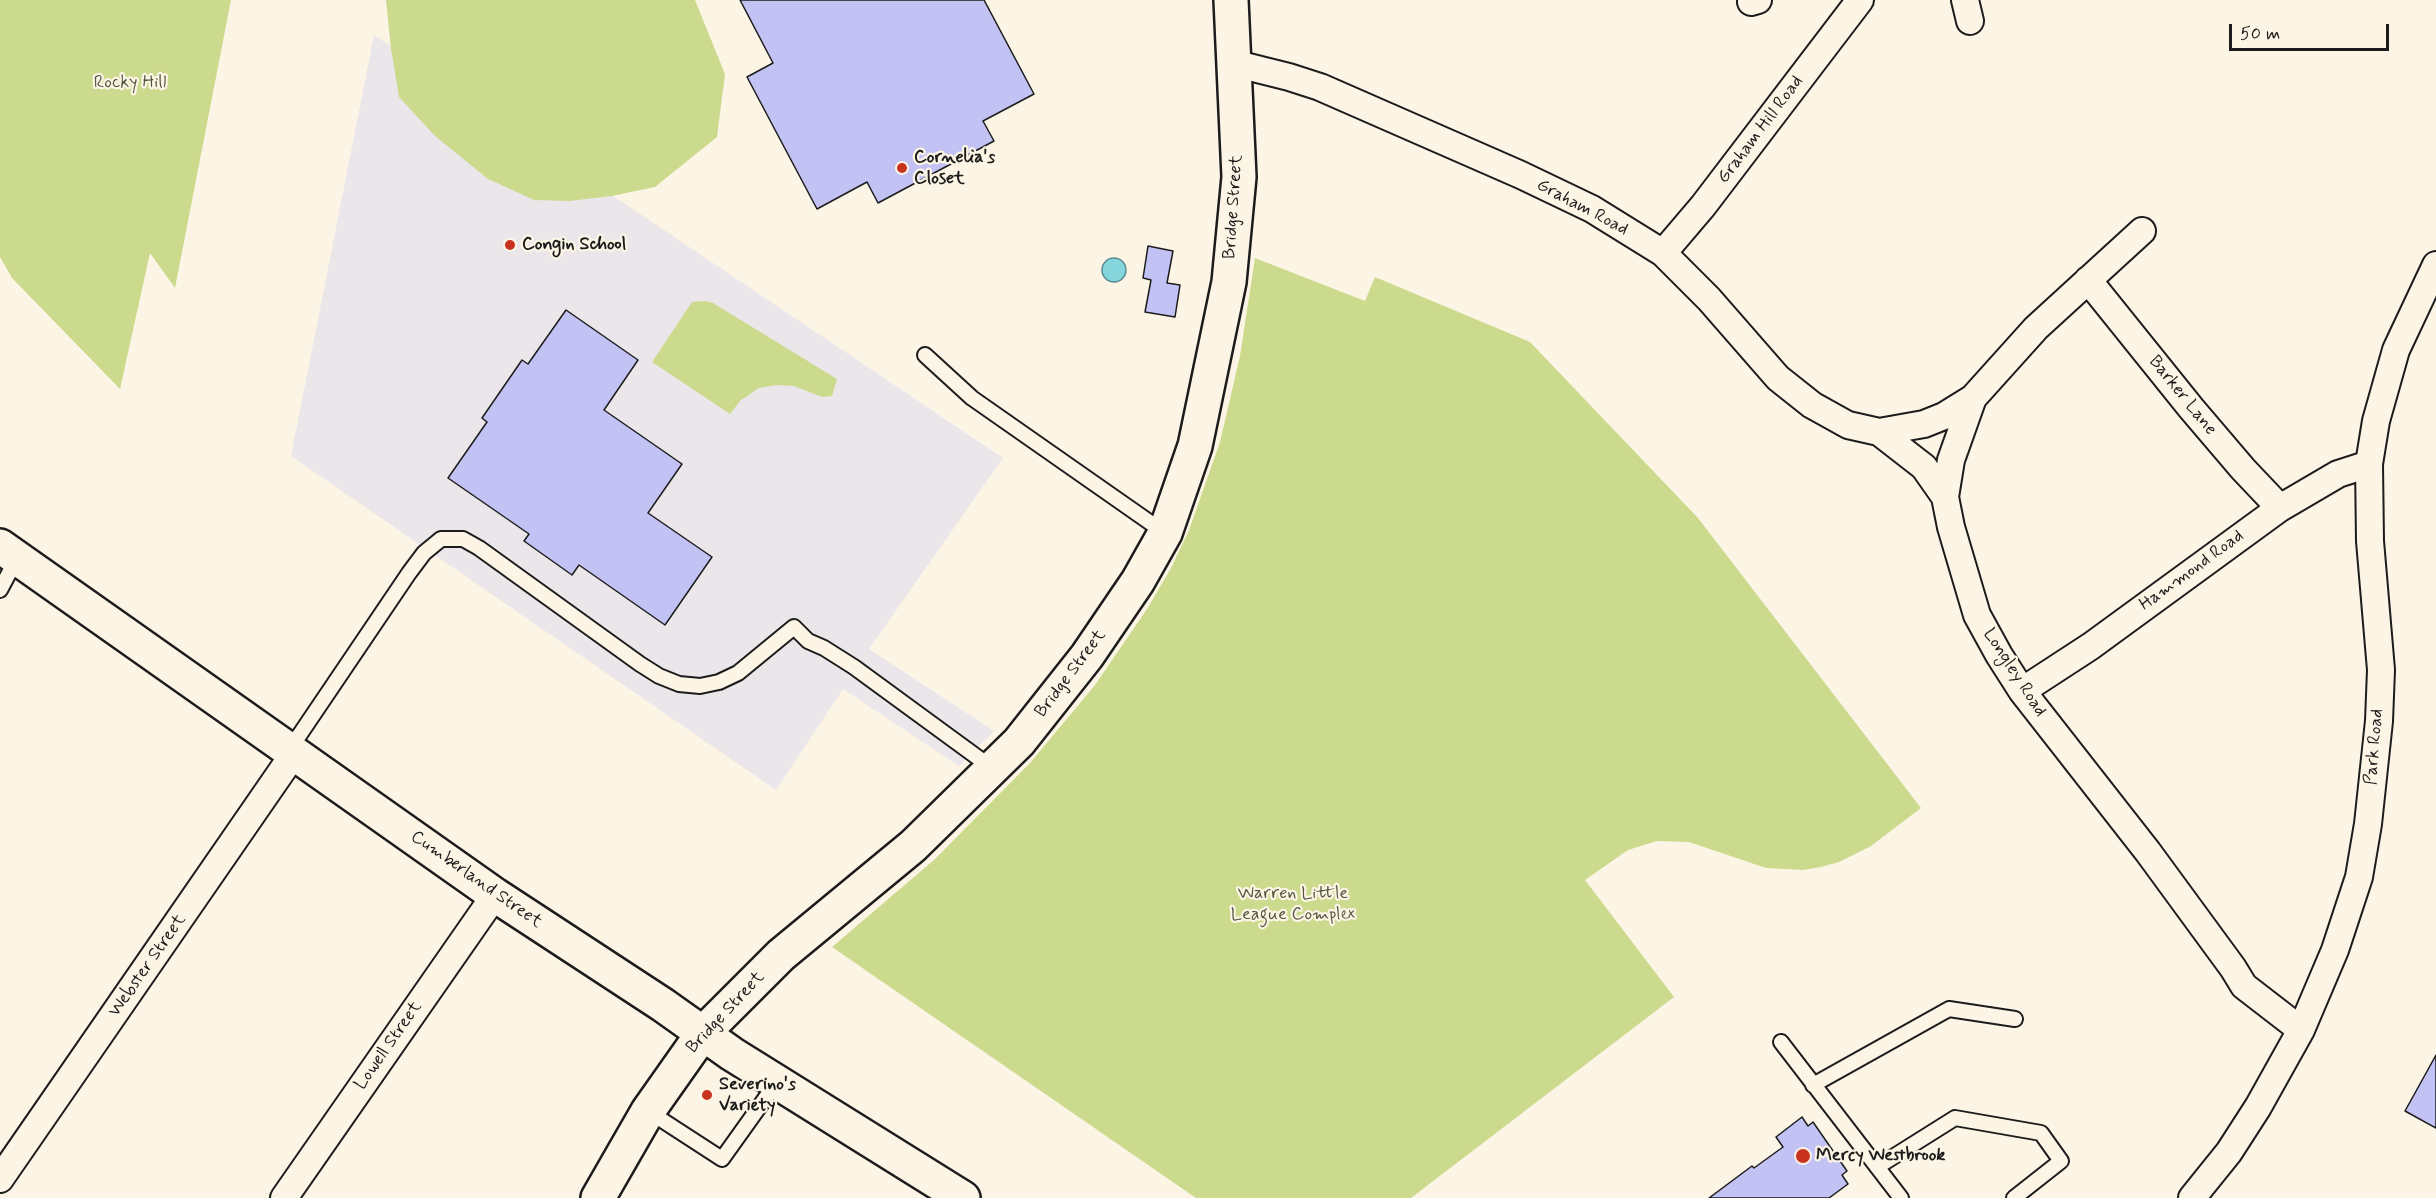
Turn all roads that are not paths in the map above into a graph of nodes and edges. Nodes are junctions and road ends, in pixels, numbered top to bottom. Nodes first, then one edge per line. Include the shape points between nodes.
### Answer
1 (1230, 0) edge
2 (1855, 2) edge
3 (1233, 63) junction
4 (2142, 231) dead end
5 (1662, 253) junction
6 (2436, 265) edge
7 (2088, 280) junction
8 (925, 355) dead end
9 (1973, 398) junction
10 (1880, 432) junction
11 (2369, 464) junction
12 (1945, 497) junction
13 (2280, 508) junction
14 (1165, 533) junction
15 (9, 552) edge
16 (0, 590) edge
17 (2022, 691) junction
18 (293, 751) junction
19 (992, 768) junction
20 (495, 895) junction
21 (2015, 1019) dead end
22 (2301, 1030) junction
23 (703, 1033) junction
24 (1781, 1042) dead end
25 (777, 1082) junction
26 (1813, 1085) junction
27 (648, 1111) junction
28 (1877, 1167) junction
29 (0, 1179) edge
30 (284, 1198) edge
31 (598, 1198) edge
32 (963, 1198) edge
33 (1901, 1198) edge
34 (2014, 1198) edge
35 (2192, 1198) edge

1 - 3 street, Bridge Street
2 - 5 street, Graham Hill Road via 1703,206
3 - 5 street, Graham Road via 1320,87 1521,175 1592,209
3 - 14 street, Bridge Street via 1239,177 1229,282 1195,446
4 - 7 street, Longley Road
5 - 10 street, Graham Road via 1803,399 1848,425
6 - 11 street, Park Road via 2396,350 2376,421
7 - 9 street, Longley Road via 2036,328
7 - 13 street, Barker Lane via 2191,408
8 - 14 lane via 972,398
9 - 10 street, Graham Road via 1924,424
9 - 12 street, Longley Road via 1951,460
10 - 12 street, Graham Road via 1924,467
11 - 13 street, Hammond Road via 2338,474
11 - 22 street, Park Road via 2370,541 2381,670 2368,824 2359,878 2339,940
12 - 17 street, Longley Road via 1977,615
13 - 17 street, Hammond Road via 2091,646
14 - 19 street, Bridge Street via 1087,656 1019,742
15 - 16 lane
15 - 18 street, Cumberland Street
17 - 22 street, Longley Road via 2148,852 2244,986
18 - 19 lane via 409,573 441,538 463,539 479,548 640,664 680,684 700,686 738,673 794,627 808,641 854,667
18 - 20 street, Cumberland Street
18 - 29 street, Webster Street
19 - 23 street, Bridge Street via 913,846 774,962
20 - 23 street, Cumberland Street
20 - 30 street, Lowell Street
21 - 26 lane via 1949,1009
22 - 35 street, Park Road via 2229,1152
23 - 25 street, Cumberland Street
23 - 27 street, Bridge Street
24 - 26 lane
25 - 27 lane via 722,1159
25 - 32 street, Cumberland Street
26 - 28 lane
27 - 31 street, Bridge Street
28 - 33 lane
28 - 34 lane via 1955,1118 2041,1133 2061,1161

